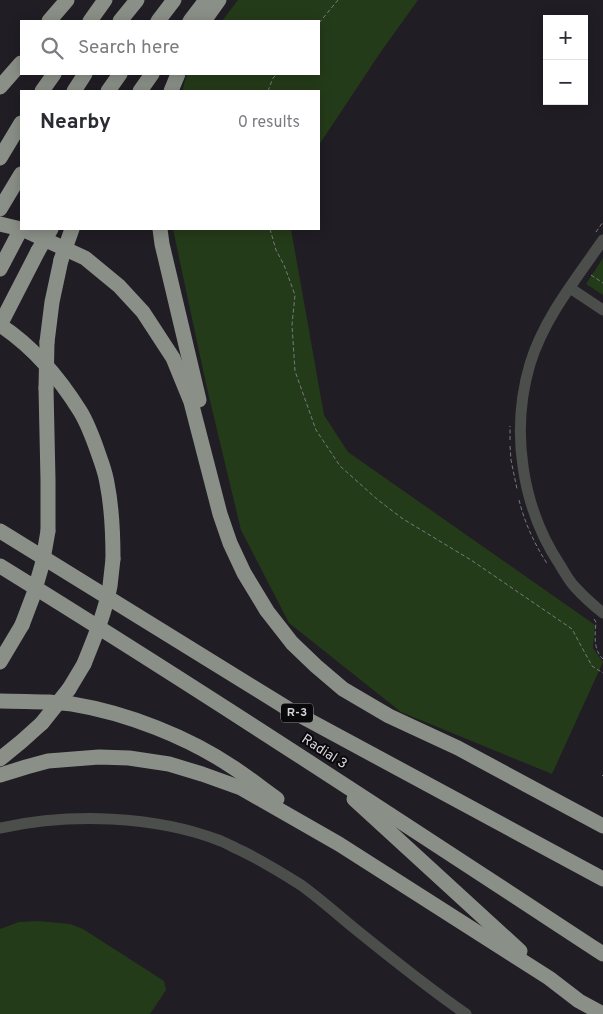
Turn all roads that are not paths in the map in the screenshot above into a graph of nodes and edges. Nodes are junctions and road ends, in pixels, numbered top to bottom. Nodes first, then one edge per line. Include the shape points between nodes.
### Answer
1 (67, 0) edge
2 (75, 0) edge
3 (105, 0) edge
4 (136, 0) edge
5 (174, 0) edge
6 (206, 0) edge
7 (219, 0) edge
8 (49, 20) edge
9 (58, 20) edge
10 (91, 20) edge
11 (121, 20) edge
12 (159, 20) edge
13 (191, 20) edge
14 (205, 20) edge
15 (20, 54) edge
16 (20, 64) edge
17 (0, 74) edge
18 (53, 75) edge
19 (84, 75) edge
20 (119, 75) edge
21 (152, 75) edge
22 (178, 75) edge
23 (0, 86) edge
24 (43, 90) edge
25 (75, 90) edge
26 (109, 90) edge
27 (142, 90) edge
28 (171, 90) edge
29 (20, 125) edge
30 (0, 158) edge
31 (20, 176) edge
32 (0, 208) edge
33 (0, 224) edge
34 (49, 230) edge
35 (72, 230) edge
36 (160, 230) edge
37 (20, 232) edge
38 (597, 239) edge
39 (0, 269) edge
40 (570, 288) junction
41 (603, 310) edge
42 (0, 325) edge
43 (220, 514) junction
44 (0, 531) edge
45 (0, 566) edge
46 (598, 616) edge
47 (0, 662) edge
48 (0, 701) edge
49 (0, 759) edge
50 (320, 768) junction
51 (0, 775) edge
52 (603, 826) edge
53 (0, 828) edge
54 (339, 844) junction
55 (603, 879) edge
56 (603, 954) edge
57 (550, 978) junction
58 (466, 1014) edge
59 (603, 1014) edge

1 - 8 highway
2 - 9 highway
3 - 10 highway
4 - 11 highway
5 - 12 highway
6 - 13 highway
7 - 14 highway
15 - 17 highway
16 - 23 highway
18 - 24 highway
19 - 25 highway
20 - 26 highway
21 - 27 highway
22 - 28 highway
29 - 30 highway
31 - 32 highway
33 - 37 highway
34 - 42 highway, bridge
35 - 47 highway, bridge via 61,260 47,342 48,531 33,596 22,625
36 - 43 highway via 214,464
37 - 39 highway
37 - 43 highway via 85,258 144,312 173,358 191,402
38 - 40 street
40 - 41 street
40 - 46 street via 545,328 530,364 522,403 520,438 524,473 536,520 553,555
42 - 49 highway, bridge via 38,356 81,413 107,482 113,559 103,613 84,664 42,723
43 - 52 highway via 244,573 267,612 292,643 343,689
44 - 55 highway, Radial 3 / R-3 via 290,710
45 - 50 highway, Radial 3 / R-3
48 - 54 highway via 71,704 138,721 163,731 233,767
50 - 56 highway, Radial 3 / R-3
50 - 57 highway
51 - 54 highway via 48,762 99,757 169,764 241,788
53 - 58 street via 56,821 137,820 180,828 222,841 302,886
54 - 57 highway
57 - 59 highway via 579,1001

